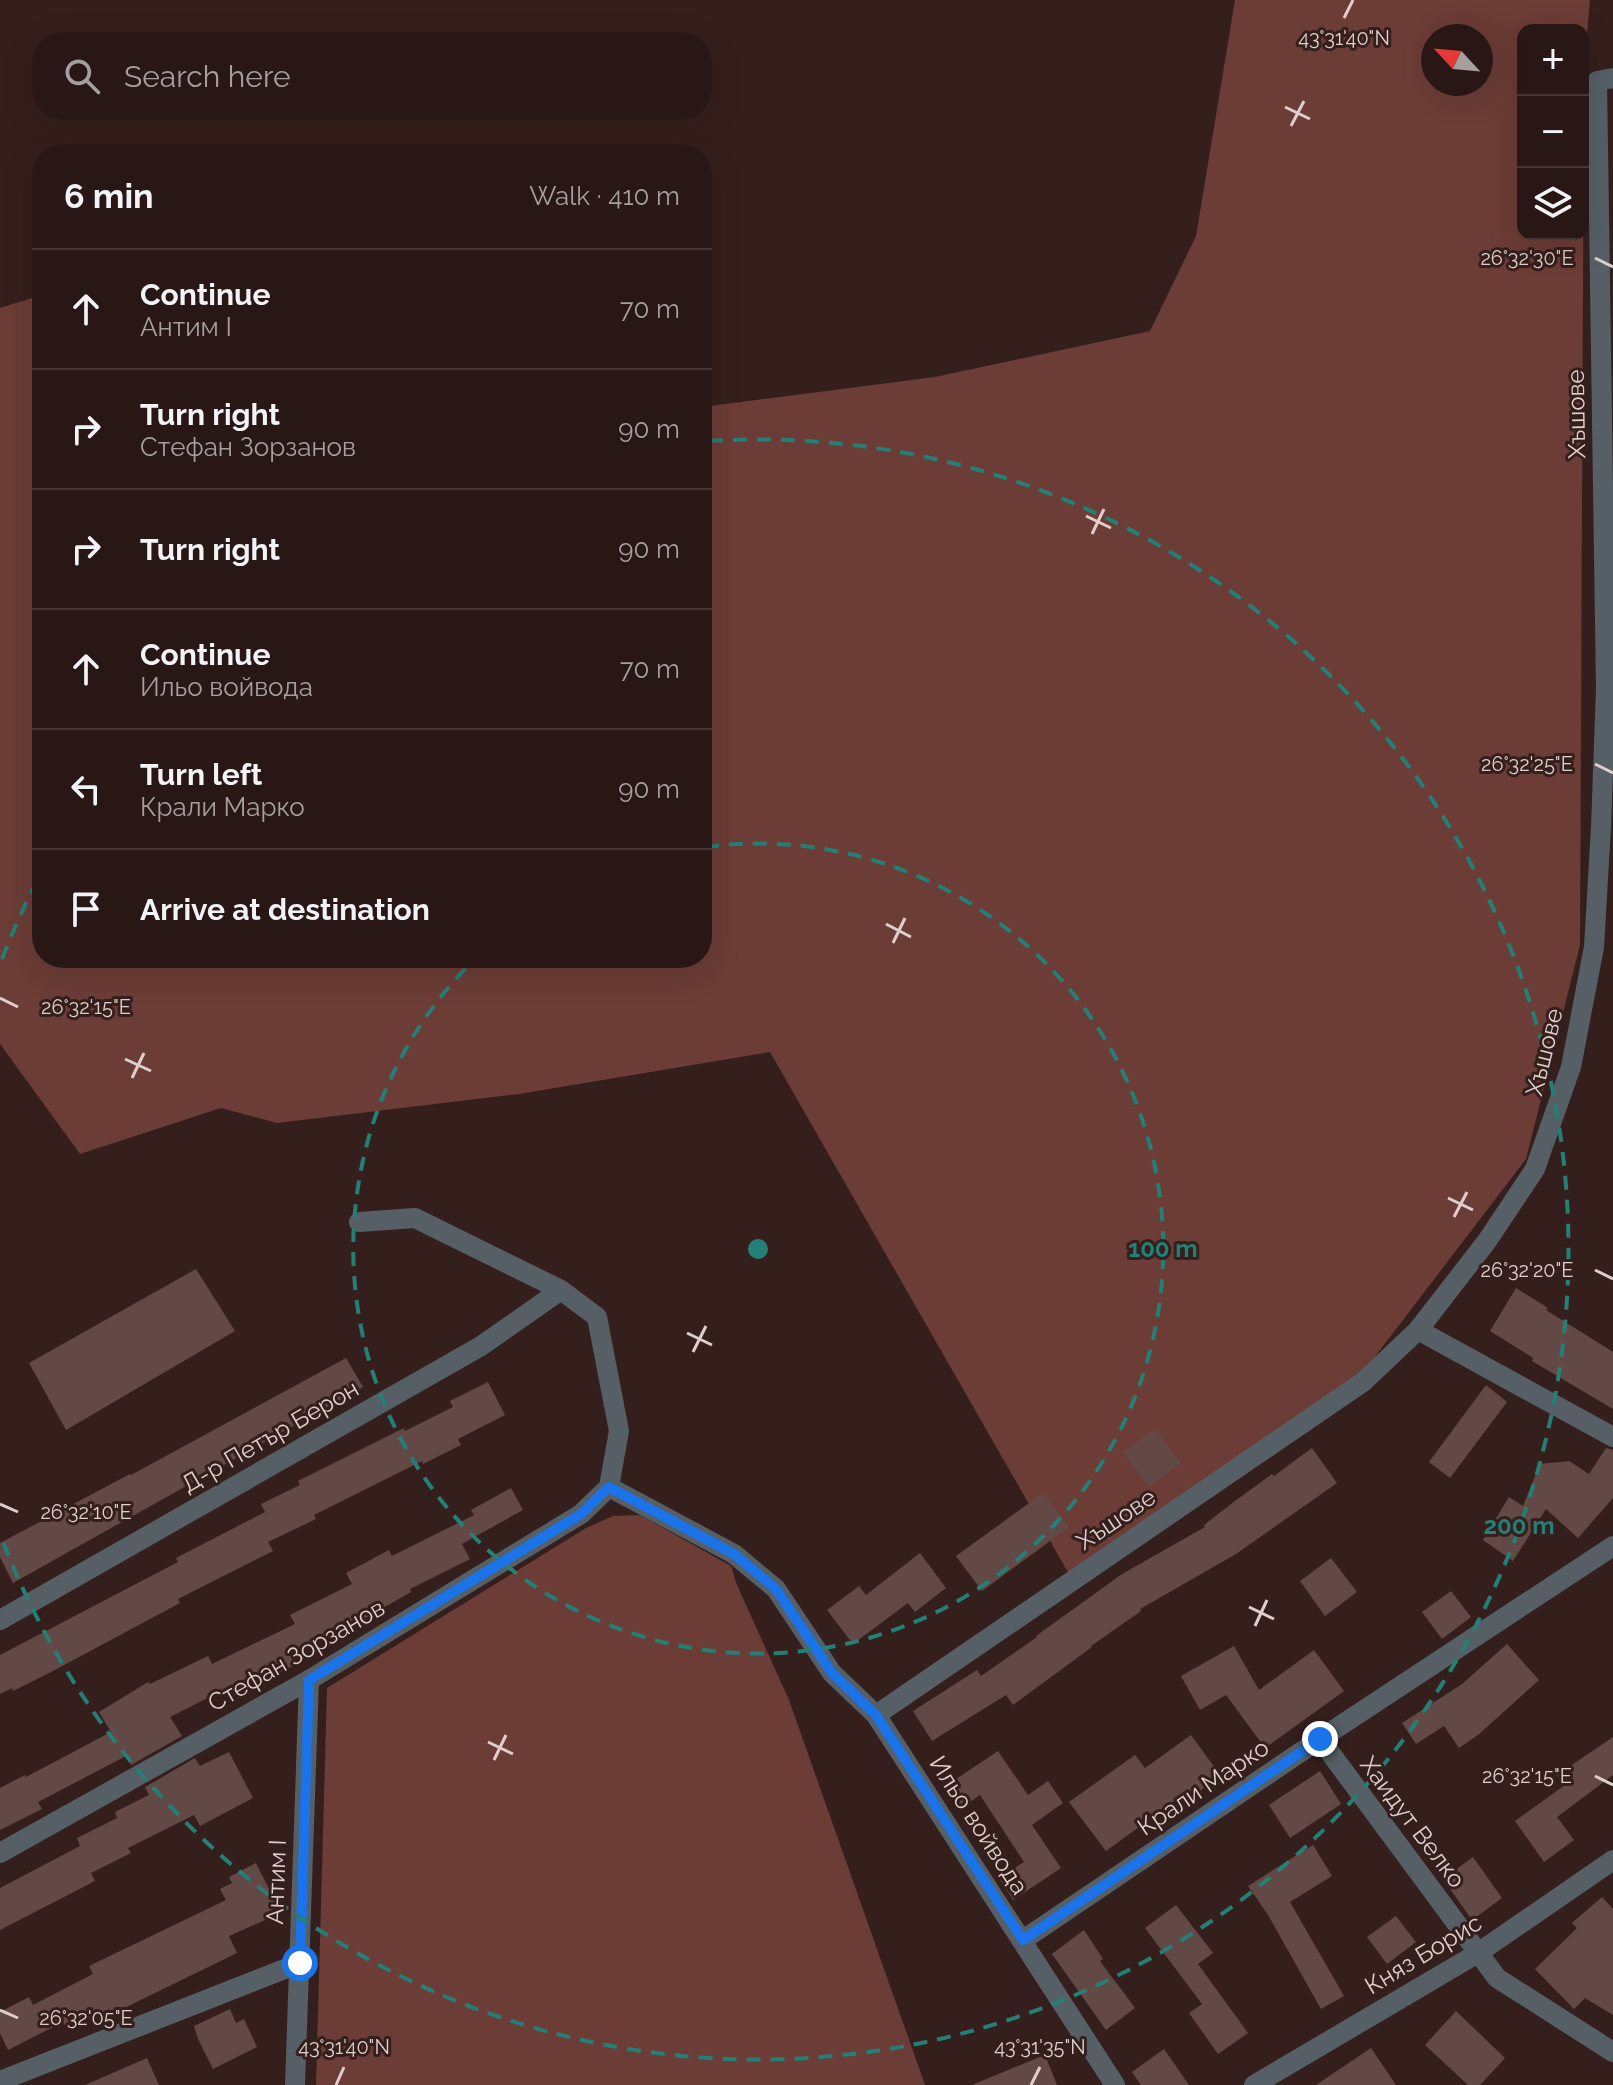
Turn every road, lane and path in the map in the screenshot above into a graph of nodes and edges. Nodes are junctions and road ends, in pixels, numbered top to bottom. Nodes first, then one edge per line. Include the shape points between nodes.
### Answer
1 (1605, 80) edge
2 (1610, 689) edge
3 (1603, 950) edge
4 (359, 1222) dead end
5 (561, 1290) junction
6 (1418, 1330) junction
7 (1613, 1437) edge
8 (609, 1487) junction
9 (1613, 1546) edge
10 (0, 1620) edge
11 (309, 1680) junction
12 (876, 1715) junction
13 (1320, 1739) junction
14 (0, 1853) edge
15 (1613, 1860) edge
16 (1023, 1940) junction
17 (1478, 1953) junction
18 (300, 1963) junction
19 (1613, 2052) edge
20 (0, 2081) edge
21 (295, 2085) edge
22 (1115, 2085) edge
23 (1254, 2085) edge

1 - 2 street, Хъшове
2 - 3 street, Хъшове via 1601,827
3 - 6 street, Хъшове via 1571,1067 1535,1169
4 - 5 street via 415,1218
5 - 8 street via 597,1317 619,1431
5 - 10 street, Д-р Петър Берон via 481,1346
6 - 7 street
6 - 12 street, Хъшове via 1363,1382
8 - 11 street, Стефан Зорзанов via 581,1514
8 - 12 street, Ильо войвода via 745,1562 776,1589 832,1673
9 - 13 street, Крали Марко
11 - 14 street, Стефан Зорзанов
11 - 18 street, Антим I
12 - 16 street, Ильо войвода
13 - 16 street, Крали Марко
13 - 17 street, Хаидут Велко
15 - 17 street, Княз Борис
16 - 22 street, Ильо войвода
17 - 19 street, Хаидут Велко via 1497,1978
17 - 23 street, Княз Борис
18 - 20 street
18 - 21 street, Антим I

